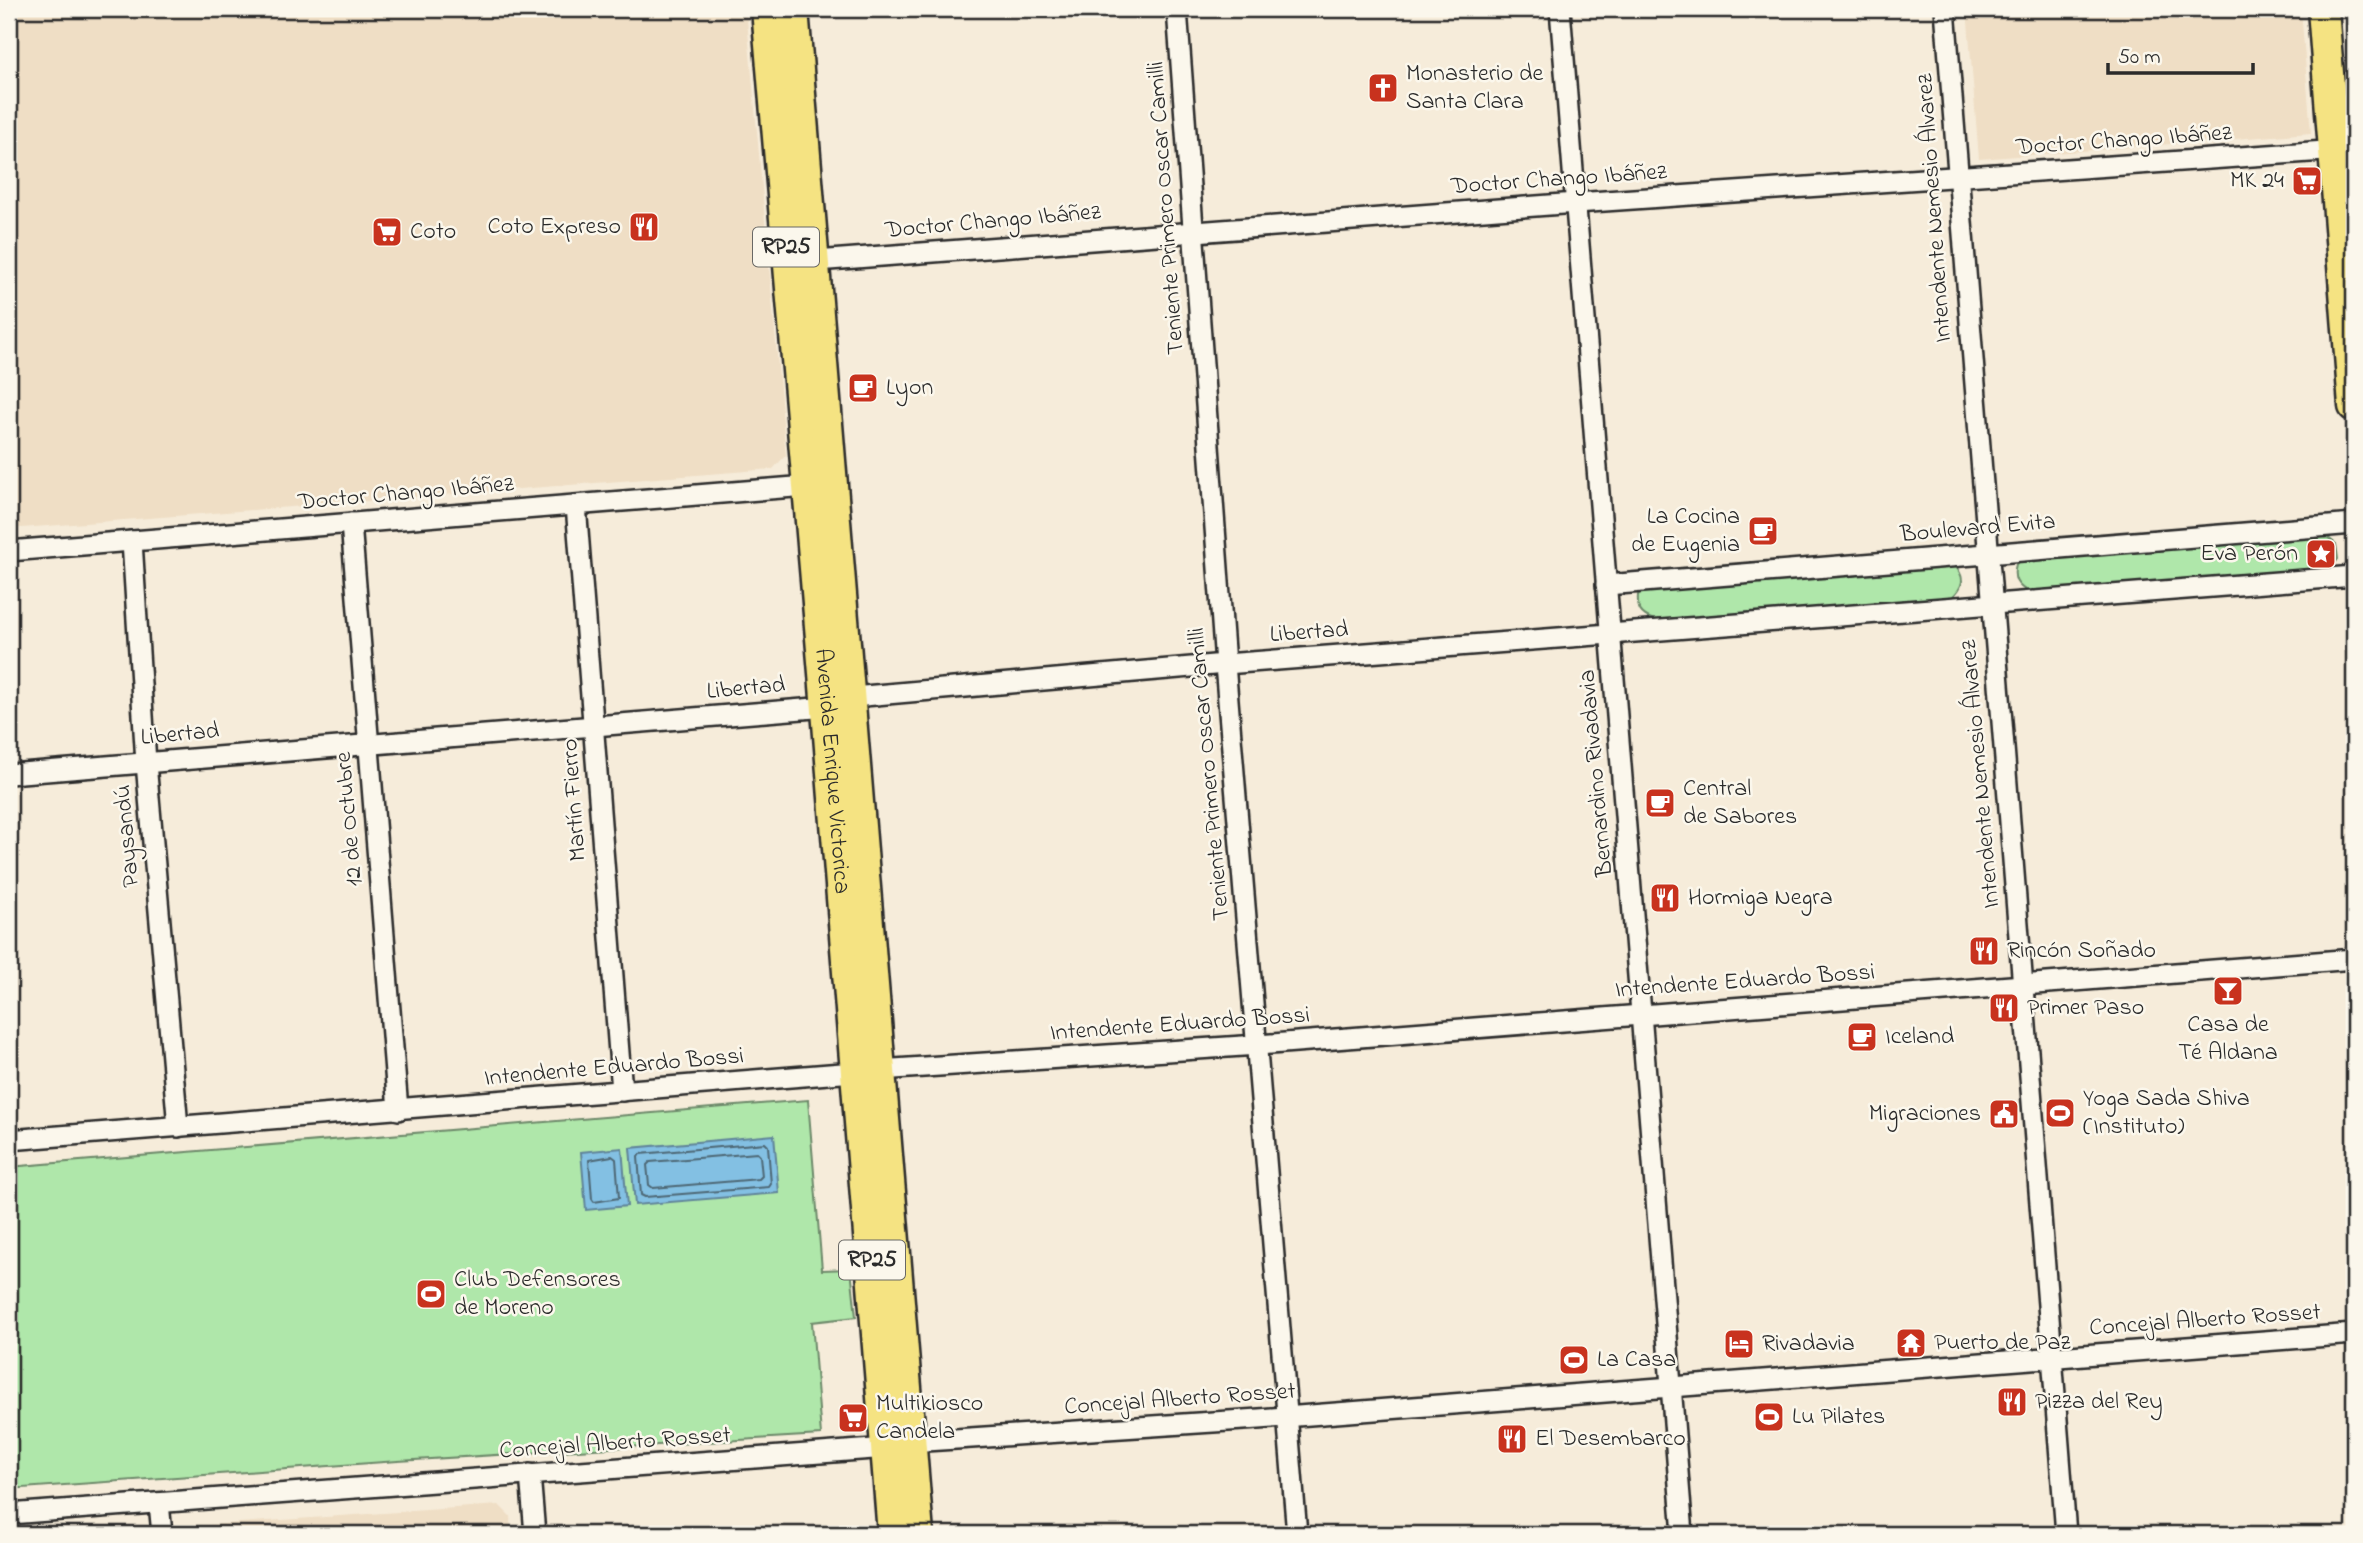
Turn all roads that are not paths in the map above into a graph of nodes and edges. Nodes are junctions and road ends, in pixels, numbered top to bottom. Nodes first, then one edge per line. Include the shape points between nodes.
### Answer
1 (767, 9) edge
2 (793, 9) edge
3 (1177, 9) edge
4 (1560, 9) edge
5 (1945, 9) edge
6 (2323, 9) edge
7 (2344, 150) edge
8 (1957, 177) junction
9 (1576, 203) junction
10 (1193, 231) junction
11 (799, 262) junction
12 (2354, 406) edge
13 (807, 486) junction
14 (576, 505) junction
15 (351, 523) junction
16 (2354, 524) edge
17 (132, 541) junction
18 (9, 551) edge
19 (1986, 552) junction
20 (2354, 576) edge
21 (1606, 585) junction
22 (1991, 604) junction
23 (1610, 634) junction
24 (1225, 664) junction
25 (838, 703) junction
26 (594, 726) junction
27 (368, 744) junction
28 (146, 763) junction
29 (9, 774) edge
30 (2354, 959) edge
31 (2024, 985) junction
32 (1641, 1015) junction
33 (1258, 1045) junction
34 (867, 1071) junction
35 (622, 1091) junction
36 (398, 1110) junction
37 (178, 1127) junction
38 (9, 1140) edge
39 (2354, 1334) edge
40 (2053, 1357) junction
41 (1671, 1387) junction
42 (1287, 1417) junction
43 (899, 1445) junction
44 (530, 1474) junction
45 (159, 1503) junction
46 (9, 1514) edge
47 (162, 1534) edge
48 (535, 1534) edge
49 (894, 1534) edge
50 (918, 1534) edge
51 (1297, 1534) edge
52 (1683, 1534) edge
53 (2066, 1534) edge

1 - 11 main road, Avenida Enrique Victorica / RP25
2 - 11 main road, Avenida Enrique Victorica / RP25
3 - 10 street, Teniente Primero Oscar Camilli
4 - 9 street, Bernardino Rivadavia
5 - 8 street, Intendente Nemesio Álvarez
6 - 7 main road
7 - 8 street, Doctor Chango Ibáñez
7 - 12 main road
8 - 9 street, Doctor Chango Ibáñez
8 - 19 street, Intendente Nemesio Álvarez
9 - 10 street, Doctor Chango Ibáñez
9 - 21 street, Bernardino Rivadavia
10 - 11 street, Doctor Chango Ibáñez
10 - 24 street, Teniente Primero Oscar Camilli
11 - 13 main road, Avenida Enrique Victorica / RP25
11 - 25 main road, Avenida Enrique Victorica / RP25
13 - 14 street, Doctor Chango Ibáñez
13 - 25 main road, Avenida Enrique Victorica / RP25
14 - 15 street, Doctor Chango Ibáñez
14 - 26 street, Martín Fierro
15 - 17 street, Doctor Chango Ibáñez
15 - 27 street, 12 de Octubre
16 - 19 street, Boulevard Evita
17 - 18 street, Doctor Chango Ibáñez
17 - 28 street, Paysandú
19 - 21 street, Boulevard Evita
19 - 22 street, Intendente Nemesio Álvarez
20 - 22 street
21 - 23 street, Bernardino Rivadavia
22 - 23 street
22 - 31 street, Intendente Nemesio Álvarez
23 - 24 street, Libertad
23 - 32 street, Bernardino Rivadavia
24 - 25 street, Libertad via 864,696
24 - 33 street, Teniente Primero Oscar Camilli
25 - 26 street, Libertad
25 - 34 main road, Avenida Enrique Victorica / RP25
26 - 27 street, Libertad
26 - 35 street, Martín Fierro
27 - 28 street, Libertad
27 - 36 street, 12 de Octubre
28 - 29 street, Libertad
28 - 37 street, Paysandú
30 - 31 street, Intendente Eduardo Bossi
31 - 32 street, Intendente Eduardo Bossi
31 - 40 street, Intendente Nemesio Álvarez
32 - 33 street, Intendente Eduardo Bossi
32 - 41 street, Bernardino Rivadavia
33 - 34 street, Intendente Eduardo Bossi
33 - 42 street, Teniente Primero Oscar Camilli
34 - 35 street, Intendente Eduardo Bossi
34 - 43 main road, Avenida Enrique Victorica / RP25
35 - 36 street, Intendente Eduardo Bossi
36 - 37 street, Intendente Eduardo Bossi
37 - 38 street, Intendente Eduardo Bossi
39 - 40 street, Concejal Alberto Rosset
40 - 41 street, Concejal Alberto Rosset
40 - 53 street, Intendente Nemesio Álvarez
41 - 42 street, Concejal Alberto Rosset
41 - 52 street, Bernardino Rivadavia
42 - 43 street, Concejal Alberto Rosset
42 - 51 street, Teniente Primero Oscar Camilli
43 - 44 street, Concejal Alberto Rosset
43 - 49 main road, Avenida Enrique Victorica / RP25
43 - 50 main road, Avenida Enrique Victorica / RP25
44 - 45 street, Concejal Alberto Rosset
44 - 48 street
45 - 46 street, Concejal Alberto Rosset
45 - 47 street

